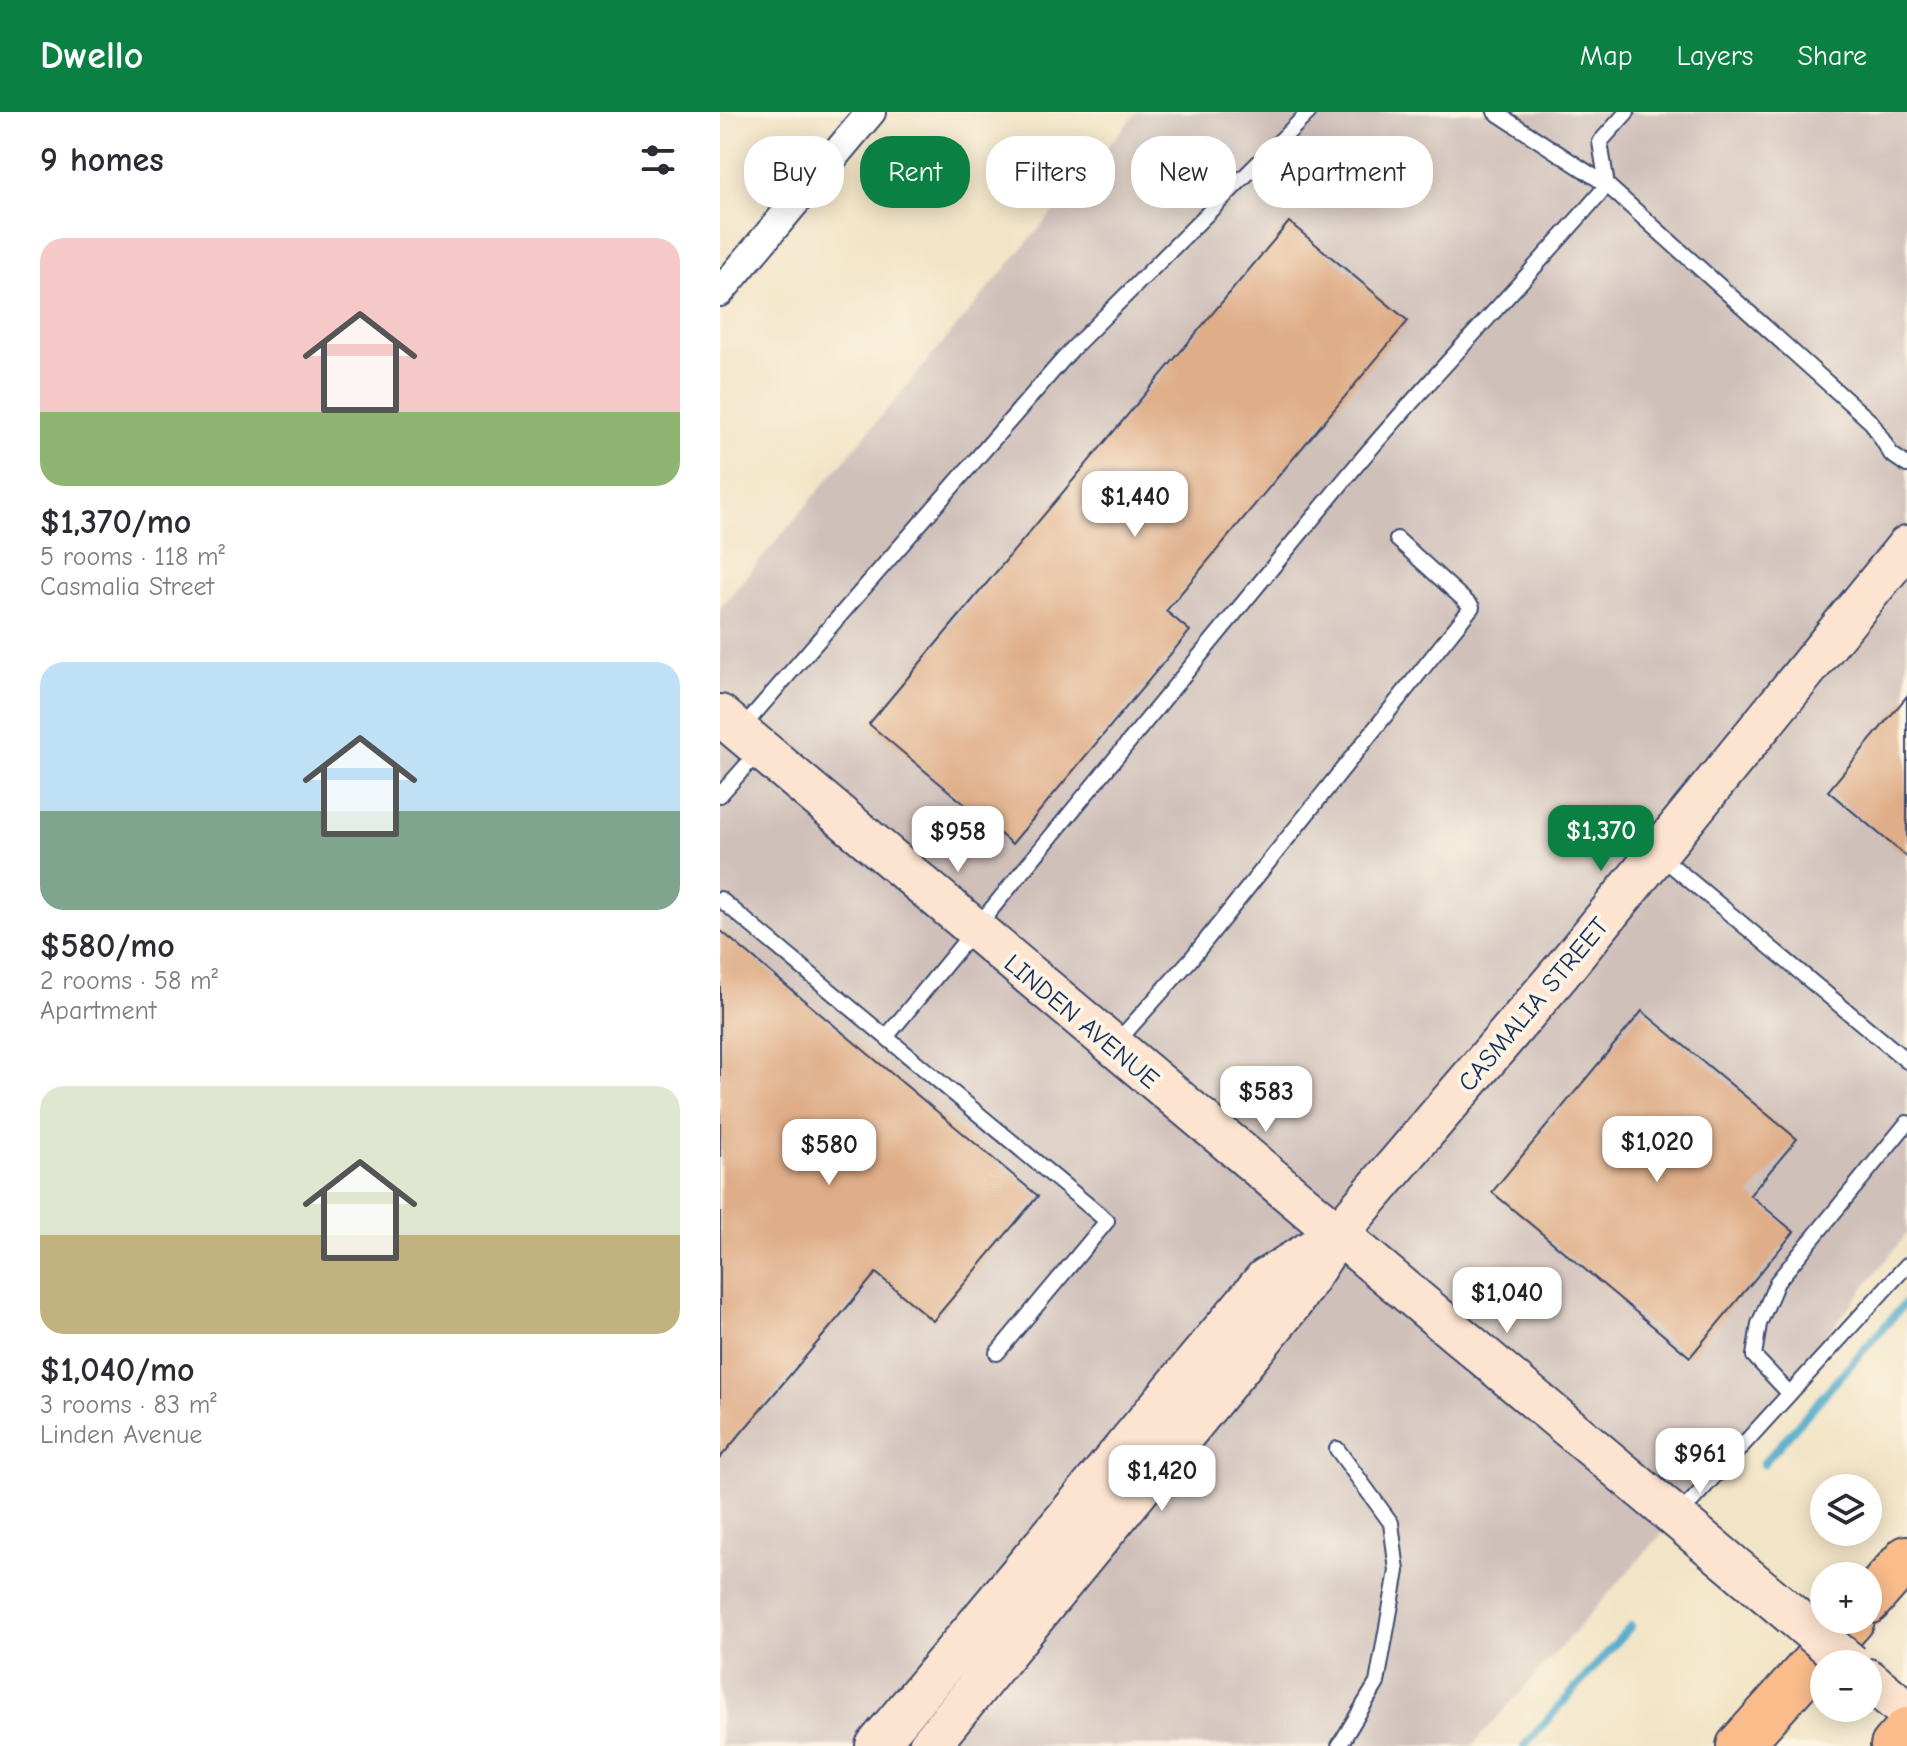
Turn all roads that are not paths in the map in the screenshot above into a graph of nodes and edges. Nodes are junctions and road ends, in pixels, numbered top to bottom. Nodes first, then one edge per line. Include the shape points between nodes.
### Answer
1 (871, 112) edge
2 (1309, 112) edge
3 (1495, 112) edge
4 (1627, 112) edge
5 (1607, 185) junction
6 (720, 292) edge
7 (1907, 465) edge
8 (1397, 539) dead end
9 (1907, 546) edge
10 (740, 732) edge
11 (720, 795) edge
12 (1657, 854) junction
13 (720, 899) edge
14 (976, 931) junction
15 (887, 1036) junction
16 (1113, 1047) junction
17 (1907, 1061) edge
18 (1907, 1123) edge
19 (1337, 1235) junction
20 (1907, 1265) edge
21 (997, 1353) dead end
22 (1789, 1393) junction
23 (1337, 1449) dead end
24 (1676, 1518) junction
25 (1907, 1558) edge
26 (1882, 1586) edge
27 (1839, 1634) edge
28 (1834, 1650) edge
29 (1882, 1690) edge
30 (1907, 1711) edge
31 (1907, 1730) edge
32 (876, 1746) edge
33 (929, 1746) edge
34 (1339, 1746) edge
35 (1739, 1746) edge
36 (1893, 1746) edge

1 - 6 street
2 - 10 lane via 1073,348
3 - 5 lane
4 - 5 lane via 1600,142
5 - 7 lane via 1872,423 1891,454
5 - 14 lane via 1412,400
8 - 16 lane via 1472,607 1191,959
9 - 12 street, CASMALIA STREET
10 - 11 lane
10 - 14 street, LINDEN AVENUE
12 - 17 lane
12 - 19 street, CASMALIA STREET
13 - 15 lane
14 - 15 lane
14 - 16 street, LINDEN AVENUE
15 - 21 lane via 1107,1221
16 - 19 street, LINDEN AVENUE
18 - 22 lane via 1777,1282 1759,1324 1754,1356
19 - 24 street, LINDEN AVENUE
19 - 32 street, CASMALIA STREET via 1265,1279
19 - 33 street, CASMALIA STREET via 1292,1303
20 - 22 lane
22 - 24 lane
23 - 34 lane via 1391,1523 1397,1571 1377,1683
24 - 28 street, LINDEN AVENUE, bridge
25 - 26 highway
27 - 35 highway
29 - 30 street
31 - 36 highway

